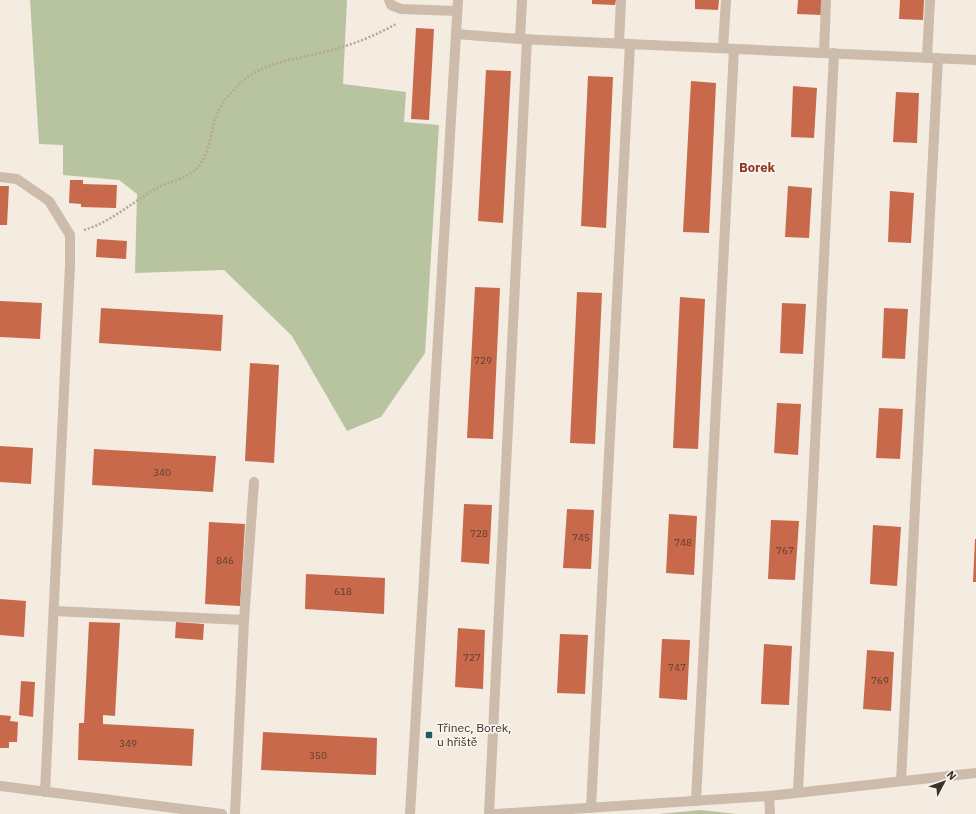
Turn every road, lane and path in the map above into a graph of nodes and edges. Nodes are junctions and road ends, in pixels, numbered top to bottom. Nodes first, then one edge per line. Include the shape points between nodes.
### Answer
1 (389, 0) edge
2 (458, 0) edge
3 (522, 0) edge
4 (621, 0) edge
5 (726, 0) edge
6 (826, 0) edge
7 (930, 0) edge
8 (421, 10) junction
9 (457, 11) junction
10 (456, 34) junction
11 (523, 39) junction
12 (619, 43) junction
13 (630, 44) junction
14 (723, 48) junction
15 (734, 49) junction
16 (824, 53) junction
17 (834, 54) junction
18 (927, 58) junction
19 (938, 58) junction
20 (976, 60) edge
21 (0, 177) edge
22 (70, 235) junction
23 (254, 482) dead end
24 (54, 611) junction
25 (244, 620) junction
26 (976, 774) edge
27 (901, 782) junction
28 (0, 786) edge
29 (45, 792) junction
30 (798, 792) junction
31 (769, 796) junction
32 (696, 801) junction
33 (591, 808) junction
34 (222, 814) edge
35 (235, 814) edge
36 (410, 814) edge
37 (489, 814) edge
38 (496, 814) edge
39 (770, 814) edge

1 - 8 street via 392,5 401,9
2 - 9 street
3 - 11 street
4 - 12 street
5 - 14 street
6 - 16 street
7 - 18 street
8 - 9 street
8 - 22 path via 384,31 333,50 282,62 250,76 229,94 214,121 212,140 199,165 183,178 155,189 96,227
9 - 10 street
10 - 11 street
10 - 36 street
11 - 12 street
11 - 37 street
12 - 13 street
13 - 14 street
13 - 33 street
14 - 15 street
15 - 16 street
15 - 32 street
16 - 17 street
17 - 18 street
17 - 30 street
18 - 19 street
19 - 20 street
19 - 27 street
21 - 22 street via 18,179 49,201
22 - 24 street
23 - 25 street
24 - 25 street
24 - 29 street
25 - 35 street
26 - 27 street
27 - 30 street
28 - 29 street
29 - 34 street
30 - 31 street
31 - 32 street
31 - 39 street
32 - 33 street
33 - 38 street

